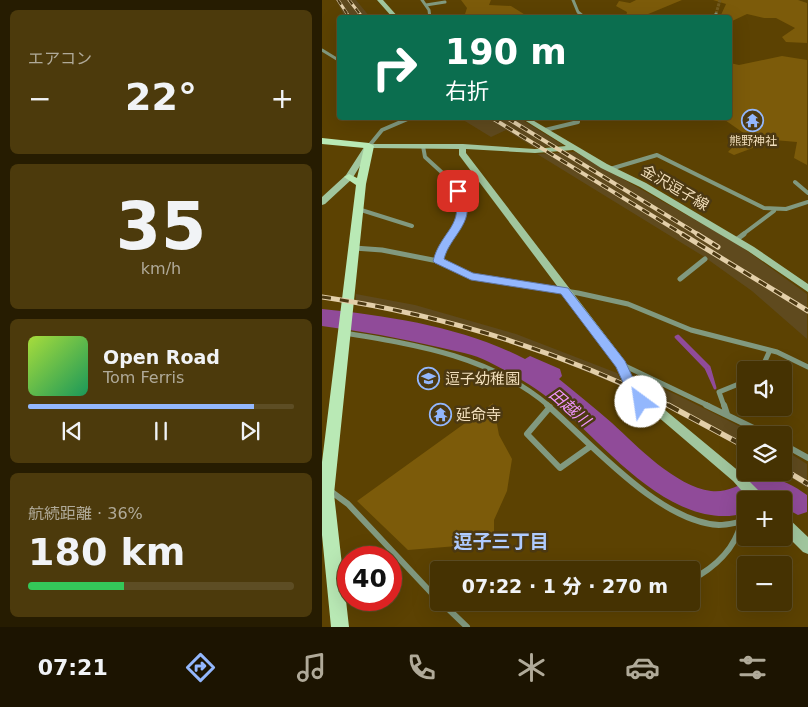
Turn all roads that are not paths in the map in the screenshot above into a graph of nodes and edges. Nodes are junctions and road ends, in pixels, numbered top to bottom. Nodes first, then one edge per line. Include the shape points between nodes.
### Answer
1 (380, 0) edge
2 (422, 0) edge
3 (573, 0) edge
4 (445, 2) dead end
5 (426, 5) junction
6 (394, 15) edge
7 (429, 15) edge
8 (582, 15) edge
9 (322, 50) edge
10 (337, 59) edge
11 (406, 120) edge
12 (528, 120) edge
13 (578, 120) edge
14 (545, 130) junction
15 (322, 142) edge
16 (369, 146) junction
17 (423, 146) junction
18 (462, 146) junction
19 (574, 148) junction
20 (610, 169) junction
21 (349, 177) junction
22 (795, 182) dead end
23 (361, 184) junction
24 (808, 193) edge
25 (322, 202) edge
26 (808, 202) edge
27 (358, 209) junction
28 (774, 210) junction
29 (412, 226) dead end
30 (736, 240) junction
31 (354, 248) junction
32 (705, 259) dead end
33 (438, 261) junction
34 (680, 278) dead end
35 (808, 289) edge
36 (564, 290) junction
37 (344, 332) junction
38 (770, 350) junction
39 (765, 361) edge
40 (620, 364) junction
41 (808, 367) edge
42 (737, 385) edge
43 (550, 407) junction
44 (727, 414) junction
45 (750, 426) edge
46 (591, 446) junction
47 (792, 449) edge
48 (808, 458) edge
49 (324, 491) edge
50 (750, 491) edge
51 (737, 522) edge
52 (737, 532) edge
53 (792, 532) edge
54 (808, 547) edge
55 (700, 575) edge
56 (430, 591) edge
57 (451, 611) edge
58 (340, 627) edge
59 (467, 627) edge

1 - 6 street
2 - 5 street
3 - 8 street
4 - 5 street
5 - 7 street
9 - 10 street
11 - 16 street via 382,130
12 - 14 street, 金沢逗子線
13 - 14 street via 574,124
14 - 19 street, 金沢逗子線
15 - 16 main road
16 - 17 street
16 - 21 street
16 - 23 main road
17 - 18 street
17 - 33 street via 425,157 458,191 463,204 460,225 446,240
18 - 19 street via 535,151
18 - 36 street via 462,153
19 - 20 street, 金沢逗子線
20 - 28 street via 657,155 756,205
20 - 30 street, 金沢逗子線
21 - 23 main road
21 - 25 street
22 - 24 street
23 - 27 main road
26 - 28 street
27 - 29 street
27 - 31 main road
28 - 30 street
30 - 35 street, 金沢逗子線
31 - 33 street
31 - 37 main road
32 - 34 street
33 - 36 street via 471,276
36 - 38 street via 628,304 679,326
36 - 40 street
37 - 43 street via 470,360 512,381
37 - 49 main road
38 - 39 street
38 - 41 street
40 - 44 street
40 - 50 street via 636,396 661,413
42 - 44 street via 719,392
43 - 46 street
43 - 46 street via 527,434 560,468
44 - 45 street
46 - 51 street via 651,498 674,511 719,524
47 - 48 street
49 - 56 street via 348,504
49 - 58 main road
52 - 55 street via 713,567
53 - 54 street
57 - 59 street

